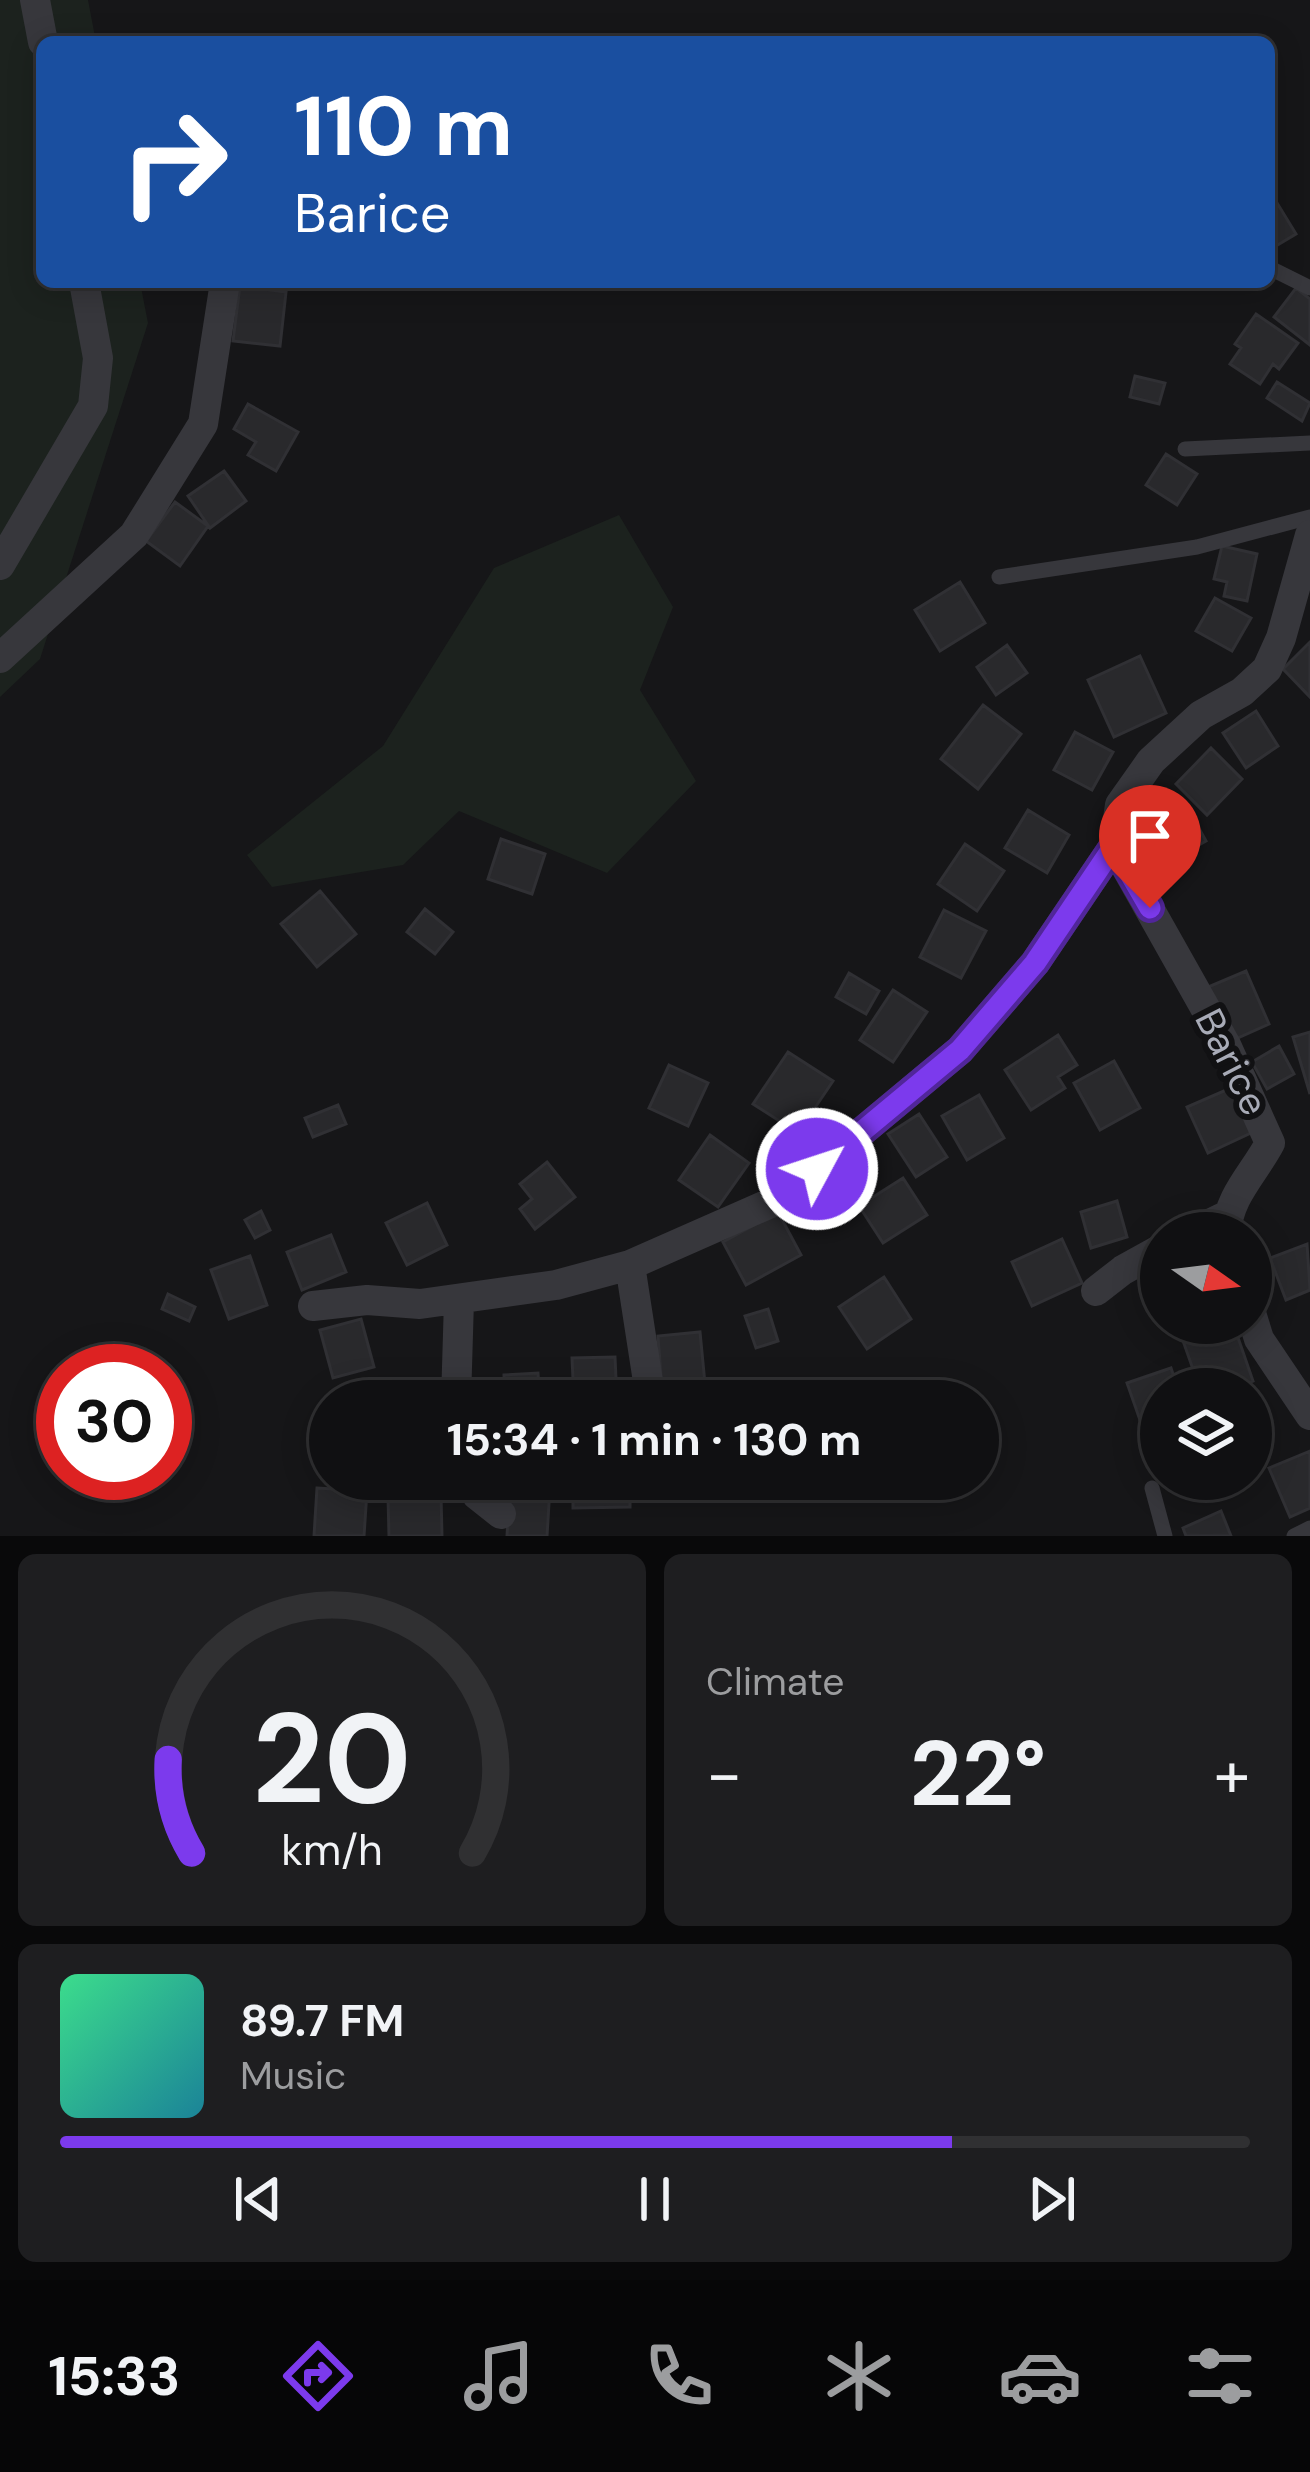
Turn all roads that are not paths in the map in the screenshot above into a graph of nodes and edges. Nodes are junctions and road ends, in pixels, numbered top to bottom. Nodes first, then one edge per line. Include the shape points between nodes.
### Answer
1 (35, 0) edge
2 (42, 36) edge
3 (1275, 270) edge
4 (86, 288) edge
5 (224, 288) edge
6 (1310, 288) edge
7 (1310, 443) edge
8 (1185, 449) dead end
9 (1310, 517) edge
10 (1310, 535) edge
11 (0, 565) edge
12 (999, 577) dead end
13 (0, 658) edge
14 (1114, 846) junction
15 (1230, 1212) edge
16 (1140, 1261) edge
17 (630, 1265) junction
18 (1096, 1291) dead end
19 (459, 1300) junction
20 (313, 1306) dead end
21 (1262, 1344) edge
22 (457, 1380) edge
23 (648, 1380) edge
24 (1310, 1414) edge
25 (484, 1500) edge
26 (1155, 1500) edge
27 (502, 1514) dead end
28 (1310, 1528) edge
29 (1165, 1536) edge
30 (1294, 1536) edge

1 - 2 street
3 - 6 lane
4 - 11 street via 98,358 93,406
5 - 13 street via 203,424 134,535
7 - 8 lane
9 - 12 lane via 1197,548
10 - 14 street via 1267,669 1151,761 1120,805
14 - 15 street, Barice via 1264,1122 1270,1143
14 - 17 street via 1035,963 960,1050 782,1198
16 - 18 street
17 - 19 street
17 - 23 street
19 - 20 street
19 - 22 street
21 - 24 street
25 - 27 street
26 - 29 lane
28 - 30 lane

